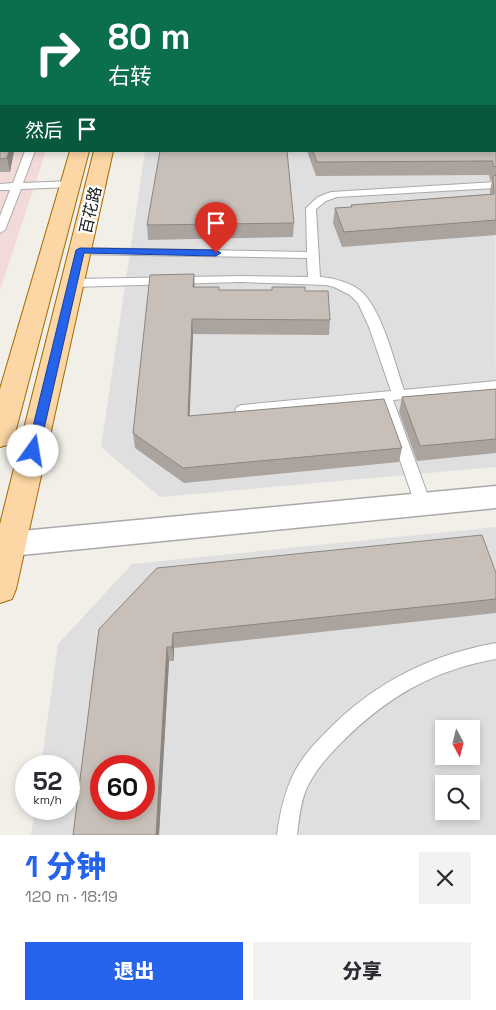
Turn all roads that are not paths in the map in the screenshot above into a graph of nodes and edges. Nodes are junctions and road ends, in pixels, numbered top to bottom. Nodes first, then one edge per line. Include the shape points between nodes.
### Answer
1 (30, 152) edge
2 (80, 152) edge
3 (104, 152) edge
4 (71, 184) junction
5 (496, 185) edge
6 (17, 186) junction
7 (0, 187) edge
8 (0, 230) edge
9 (80, 250) junction
10 (313, 255) junction
11 (314, 280) junction
12 (72, 283) junction
13 (496, 386) edge
14 (392, 396) junction
15 (242, 410) edge
16 (0, 438) edge
17 (495, 500) edge
18 (423, 504) junction
19 (11, 544) junction
20 (0, 589) edge
21 (496, 651) edge
22 (288, 835) edge

1 - 6 lane
2 - 4 main road, 百花路
3 - 9 main road, 百花路
4 - 6 lane
4 - 16 main road, 百花路
5 - 10 lane via 328,196 311,208
6 - 7 lane
6 - 8 lane
9 - 10 lane
9 - 12 main road, 百花路
10 - 11 lane
11 - 12 lane
11 - 14 lane via 338,284 364,301
12 - 19 main road, 百花路
13 - 14 lane
14 - 15 lane
14 - 18 lane
17 - 18 street
18 - 19 street
19 - 20 main road, 百花路
21 - 22 lane via 456,659 405,680 349,721 315,757 295,792

